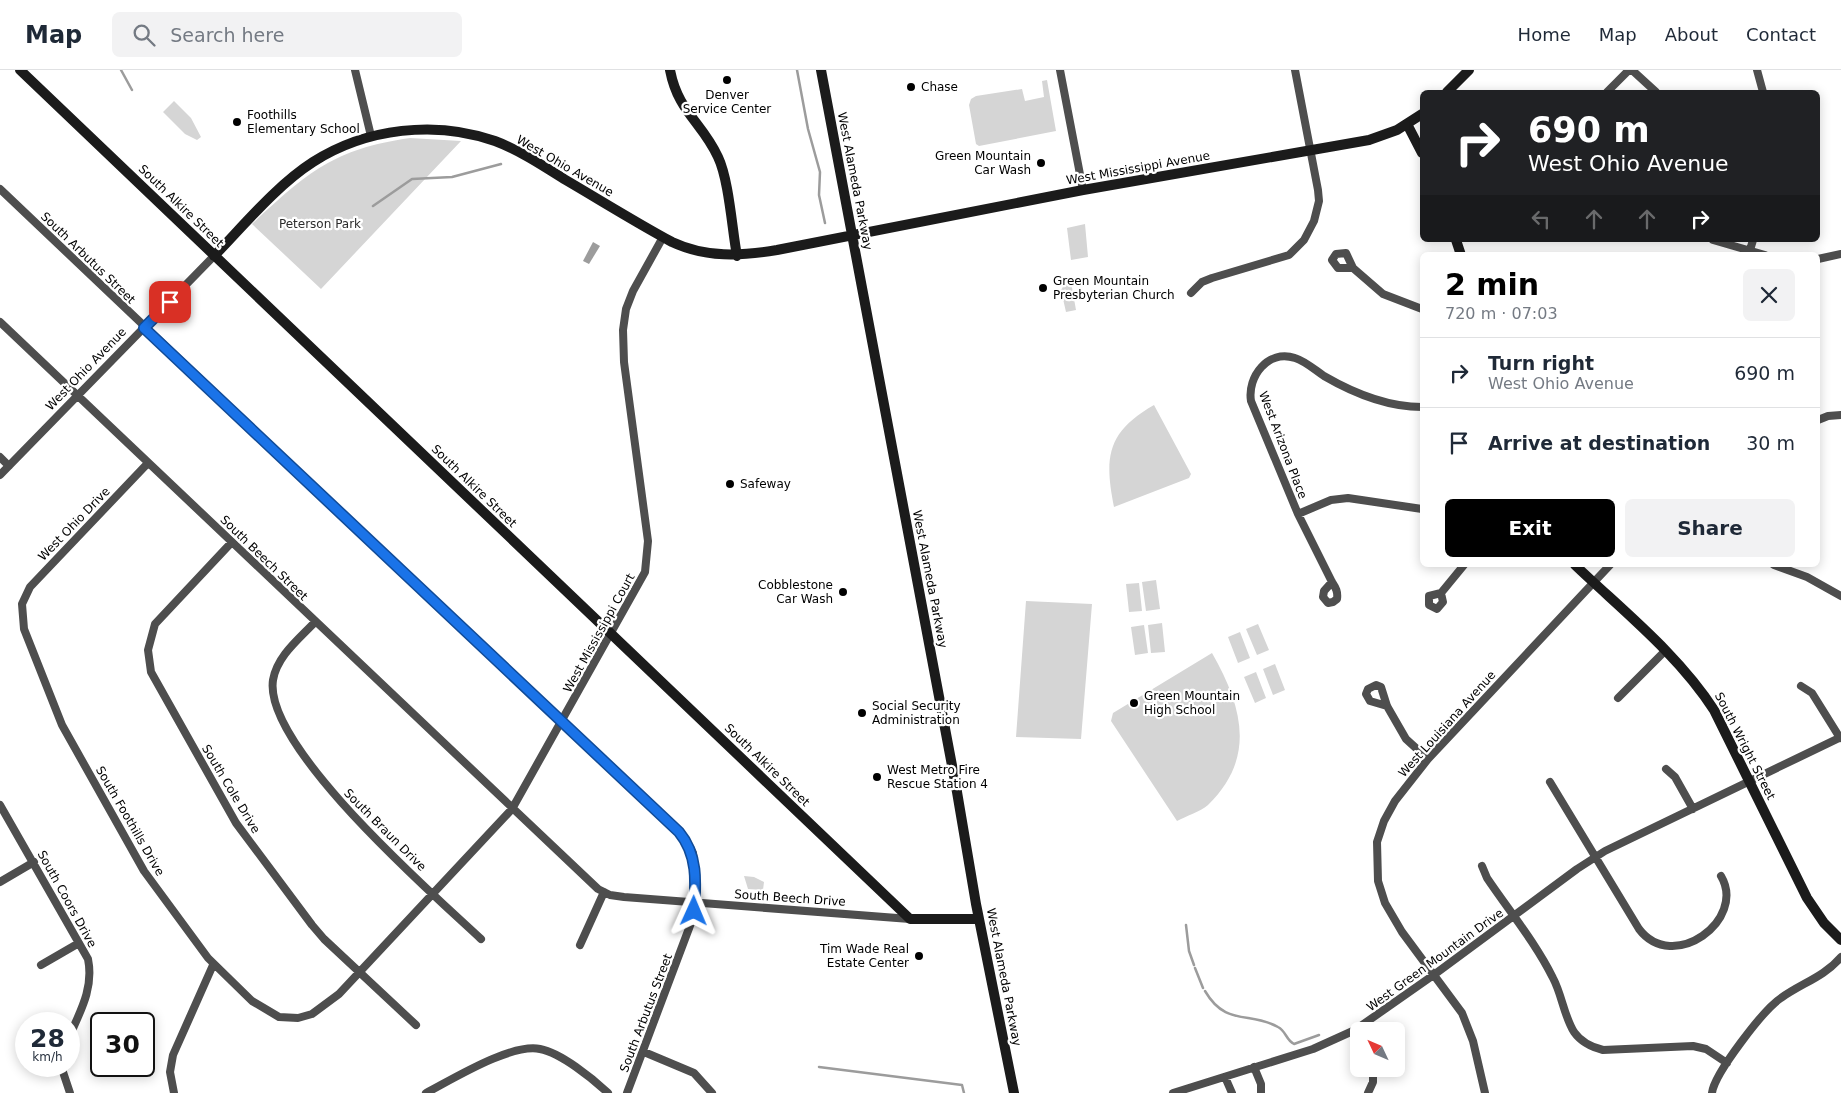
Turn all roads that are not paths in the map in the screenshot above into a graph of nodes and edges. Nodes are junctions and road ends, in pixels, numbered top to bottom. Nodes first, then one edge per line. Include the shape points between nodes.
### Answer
1 (20, 70) edge
2 (355, 70) edge
3 (670, 70) edge
4 (821, 70) edge
5 (1060, 70) edge
6 (1295, 70) edge
7 (1469, 70) edge
8 (1630, 70) edge
9 (1757, 70) edge
10 (1449, 90) edge
11 (1609, 90) edge
12 (1654, 90) edge
13 (1762, 90) edge
14 (1420, 115) edge
15 (1406, 124) junction
16 (371, 136) junction
17 (1310, 150) junction
18 (1420, 150) edge
19 (0, 189) edge
20 (1083, 190) junction
21 (853, 234) junction
22 (663, 238) junction
23 (1720, 242) edge
24 (1752, 242) edge
25 (1750, 250) junction
26 (1756, 252) edge
27 (1841, 254) edge
28 (214, 256) junction
29 (737, 256) junction
30 (1820, 259) edge
31 (1354, 268) dead end
32 (1191, 293) dead end
33 (1420, 308) edge
34 (0, 322) edge
35 (144, 328) junction
36 (78, 396) junction
37 (1420, 407) edge
38 (1841, 414) edge
39 (1820, 419) edge
40 (0, 457) edge
41 (148, 463) junction
42 (9, 466) junction
43 (0, 475) edge
44 (1420, 509) edge
45 (1298, 514) junction
46 (231, 542) junction
47 (1462, 567) edge
48 (1577, 567) edge
49 (1608, 567) edge
50 (1780, 567) edge
51 (1332, 582) dead end
52 (1593, 582) junction
53 (1441, 593) dead end
54 (1841, 596) edge
55 (22, 604) joint
56 (315, 622) junction
57 (611, 634) junction
58 (1665, 651) junction
59 (1801, 686) dead end
60 (1618, 698) dead end
61 (1387, 706) dead end
62 (562, 722) junction
63 (1841, 738) edge
64 (1428, 759) junction
65 (1666, 769) dead end
66 (1750, 781) junction
67 (1550, 782) dead end
68 (0, 805) edge
69 (1693, 809) junction
70 (512, 810) junction
71 (1594, 857) junction
72 (34, 862) junction
73 (1482, 866) dead end
74 (1721, 876) dead end
75 (0, 882) edge
76 (604, 892) junction
77 (433, 894) junction
78 (694, 904) junction
79 (1514, 916) junction
80 (979, 919) junction
81 (910, 920) junction
82 (480, 940) dead end
83 (1841, 940) edge
84 (79, 943) junction
85 (580, 945) dead end
86 (1841, 957) edge
87 (41, 965) dead end
88 (213, 965) junction
89 (360, 972) junction
90 (1435, 974) junction
91 (80, 1012) edge
92 (1373, 1022) edge
93 (416, 1025) dead end
94 (1350, 1036) edge
95 (644, 1052) junction
96 (1727, 1063) junction
97 (1254, 1067) junction
98 (65, 1077) edge
99 (1225, 1077) junction
100 (1372, 1078) edge
101 (1372, 1084) junction
102 (1381, 1088) dead end
103 (70, 1093) edge
104 (174, 1093) edge
105 (426, 1093) edge
106 (608, 1093) edge
107 (627, 1093) edge
108 (712, 1093) edge
109 (1014, 1093) edge
110 (1173, 1093) edge
111 (1232, 1093) edge
112 (1261, 1093) edge
113 (1368, 1093) edge
114 (1486, 1093) edge
115 (1712, 1093) edge

1 - 28 street, South Alkire Street
2 - 16 street
3 - 29 street via 680,102 720,162
4 - 21 street, West Alameda Parkway
5 - 20 street
6 - 17 street
7 - 10 street
8 - 11 street
8 - 12 street
9 - 13 street
14 - 15 street, West Mississippi Avenue
15 - 17 street, West Mississippi Avenue via 1369,140
15 - 18 street
16 - 22 street, West Ohio Avenue via 430,130 494,141 526,156
16 - 28 street, West Ohio Avenue via 339,148 304,168
17 - 20 street, West Mississippi Avenue
17 - 32 street via 1319,201 1314,221 1304,240 1289,255 1212,278 1202,282
19 - 35 street, South Arbutus Street
20 - 21 street, West Mississippi Avenue
21 - 29 street, West Ohio Avenue
21 - 80 street, West Alameda Parkway
22 - 29 street, West Ohio Avenue via 697,251
22 - 57 street, West Mississippi Court via 632,291 624,320 624,362 648,557 642,580
23 - 25 street
24 - 25 street
25 - 26 street
27 - 30 street
28 - 35 street, West Ohio Avenue
28 - 57 street, South Alkire Street
31 - 33 street via 1383,294
34 - 36 street, South Beech Street
35 - 36 street, West Ohio Avenue
35 - 62 street, South Arbutus Street
36 - 41 street, South Beech Street
36 - 42 street, West Ohio Avenue
37 - 45 street, West Arizona Place via 1397,406 1364,396 1294,357 1271,360 1261,368 1252,381 1251,401
38 - 39 street
40 - 42 street
41 - 46 street, South Beech Street
41 - 55 street, West Ohio Drive via 40,575
42 - 43 street, West Ohio Avenue
44 - 45 street via 1348,498 1331,500
45 - 51 street, West Arizona Place
46 - 56 street, South Beech Street
46 - 89 street, South Cole Drive via 155,624 149,642 149,666 236,822 316,929
47 - 53 street
48 - 52 street, South Wright Street
49 - 52 street, West Louisiana Avenue
50 - 54 street via 1807,577
52 - 58 street, South Wright Street
52 - 64 street, West Louisiana Avenue
55 - 88 street, South Foothills Drive via 26,636 62,725 144,871
56 - 70 street, South Beech Street
56 - 77 street, South Braun Drive via 283,656 277,667 272,686 277,711 295,742 345,808
57 - 62 street, West Mississippi Court
57 - 81 street, South Alkire Street
58 - 60 street
58 - 66 street, South Wright Street via 1704,695
59 - 63 street via 1812,693
61 - 64 street via 1406,739
62 - 70 street, West Mississippi Court
62 - 78 street, South Arbutus Street via 686,840 694,860
63 - 66 street, West Green Mountain Drive
64 - 90 street, West Louisiana Avenue via 1395,801 1384,821 1377,842 1376,863 1385,903 1402,932
65 - 69 street via 1675,777
66 - 69 street, West Green Mountain Drive
66 - 83 street, South Wright Street via 1807,898 1824,923
67 - 71 street
68 - 72 street, South Coors Drive
69 - 71 street, West Green Mountain Drive
70 - 76 street, South Beech Drive
70 - 77 street, West Mississippi Court
71 - 74 street via 1643,934 1654,943 1668,947 1683,946 1695,940 1721,917 1727,899
71 - 79 street, West Green Mountain Drive
72 - 75 street
72 - 84 street, South Coors Drive
73 - 79 street
76 - 78 street, South Beech Drive
76 - 85 street
77 - 82 street, South Braun Drive
77 - 89 street, West Mississippi Court
78 - 81 street, South Beech Drive
78 - 95 street, South Arbutus Street via 689,930
79 - 90 street, West Green Mountain Drive
79 - 96 street via 1554,979 1571,1027 1586,1044 1603,1050 1693,1046 1706,1049
80 - 81 street, South Beech Drive
80 - 109 street, West Alameda Parkway
84 - 87 street
84 - 91 street, South Coors Drive via 89,965 89,985
86 - 96 street via 1822,975 1772,1004
88 - 89 street, West Mississippi Court via 260,1008 284,1018 305,1017 320,1010
88 - 104 street via 173,1055 170,1072
89 - 93 street, South Cole Drive
90 - 92 street, West Green Mountain Drive
90 - 114 street, West Louisiana Avenue via 1466,1021
94 - 97 street, West Green Mountain Drive
95 - 107 street, South Arbutus Street
95 - 108 street via 694,1073
96 - 115 street
97 - 99 street, West Green Mountain Drive
97 - 112 street
98 - 103 street
99 - 110 street, West Green Mountain Drive
99 - 111 street
100 - 101 street
101 - 102 street
101 - 113 street
105 - 106 street via 512,1051 533,1048 558,1056

